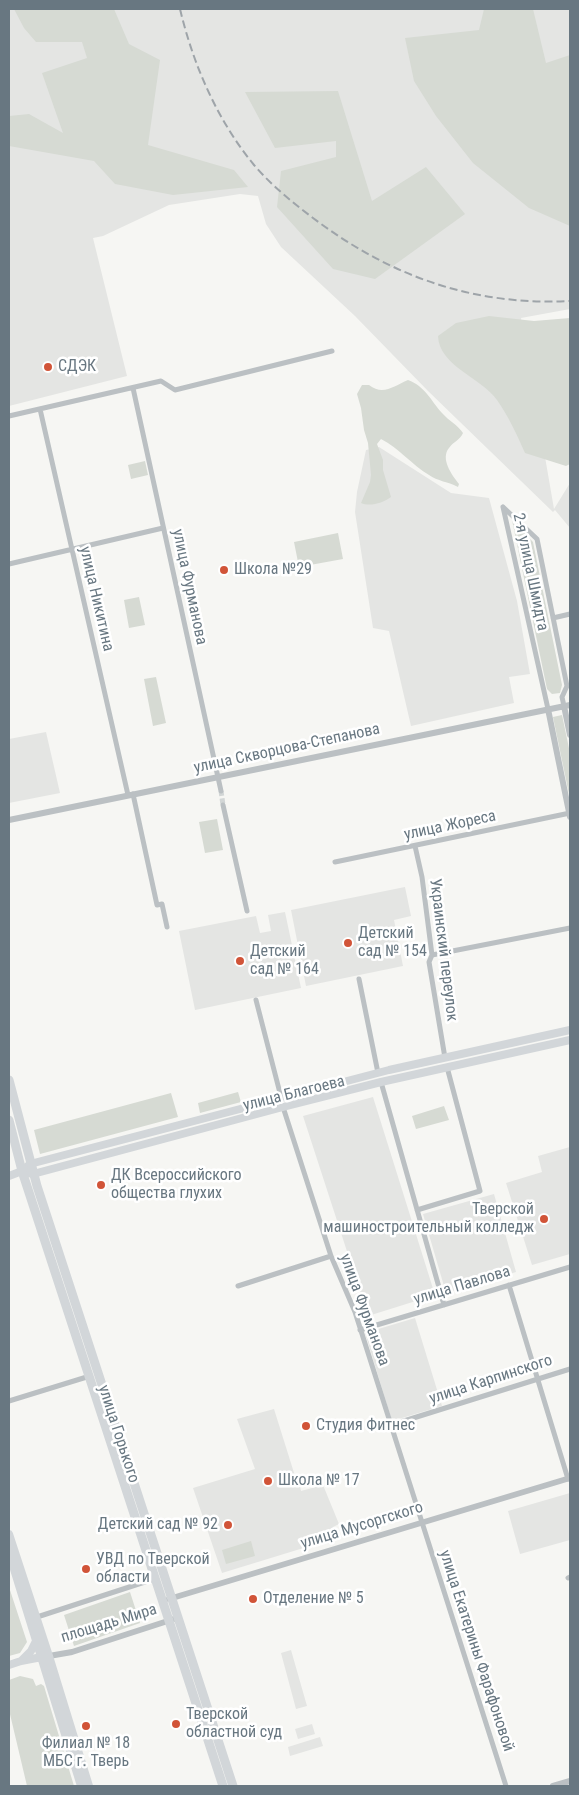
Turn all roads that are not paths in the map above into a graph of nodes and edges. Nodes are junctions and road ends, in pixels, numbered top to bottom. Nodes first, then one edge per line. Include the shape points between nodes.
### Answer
1 (332, 351) dead end
2 (133, 388) junction
3 (40, 409) junction
4 (9, 416) edge
5 (164, 528) junction
6 (72, 549) junction
7 (9, 564) edge
8 (570, 614) edge
9 (553, 618) junction
10 (567, 705) edge
11 (548, 709) junction
12 (570, 735) edge
13 (217, 777) junction
14 (220, 791) tunnel mouth
15 (131, 795) junction
16 (224, 805) tunnel mouth
17 (570, 814) edge
18 (9, 820) edge
19 (415, 846) junction
20 (335, 862) dead end
21 (247, 911) dead end
22 (167, 927) dead end
23 (570, 928) edge
24 (432, 955) junction
25 (359, 979) dead end
26 (256, 1000) dead end
27 (570, 1030) edge
28 (570, 1040) edge
29 (446, 1058) junction
30 (448, 1067) junction
31 (378, 1073) junction
32 (9, 1080) edge
33 (381, 1082) junction
34 (284, 1096) junction
35 (283, 1106) junction
36 (274, 1109) junction
37 (9, 1120) edge
38 (30, 1164) junction
39 (22, 1171) junction
40 (34, 1174) junction
41 (9, 1176) edge
42 (417, 1210) junction
43 (331, 1256) junction
44 (570, 1267) edge
45 (510, 1285) junction
46 (238, 1286) dead end
47 (444, 1305) junction
48 (360, 1330) junction
49 (570, 1369) edge
50 (94, 1375) junction
51 (538, 1379) junction
52 (11, 1400) edge
53 (391, 1425) junction
54 (569, 1478) edge
55 (422, 1523) junction
56 (9, 1534) edge
57 (9, 1554) edge
58 (154, 1579) junction
59 (166, 1600) junction
60 (173, 1619) junction
61 (35, 1620) junction
62 (37, 1640) junction
63 (46, 1656) junction
64 (21, 1660) junction
65 (9, 1665) edge
66 (46, 1670) junction
67 (570, 1781) edge
68 (82, 1786) edge
69 (89, 1786) edge
70 (222, 1786) edge
71 (233, 1786) edge
72 (506, 1786) edge
73 (553, 1786) edge

1 - 2 street via 175,390 161,381
2 - 3 street
2 - 5 street, улица Фурманова
3 - 4 street
3 - 6 street, улица Никитина
5 - 6 street
5 - 13 street, улица Фурманова
6 - 7 street
6 - 15 street, улица Никитина
8 - 9 street
9 - 10 street, 2-я улица Шмидта via 567,686 562,697
9 - 11 street, 2-я улица Шмидта via 537,539 503,507
10 - 11 street, улица Скворцова-Степанова
10 - 12 street
11 - 13 street, улица Скворцова-Степанова
11 - 17 street
13 - 14 street, улица Фурманова
13 - 15 street, улица Скворцова-Степанова
15 - 18 street, улица Скворцова-Степанова
15 - 22 street, улица Никитина via 157,905 162,904
16 - 21 street
17 - 19 street, улица Жореса
19 - 20 street, улица Жореса
19 - 24 street, Украинский переулок
23 - 24 street
24 - 29 street, Украинский переулок via 428,962
25 - 31 street
26 - 34 street
27 - 29 main road, улица Благоева
28 - 30 main road, улица Благоева
29 - 31 main road, улица Благоева
30 - 33 main road, улица Благоева
30 - 42 street via 480,1191
31 - 34 main road, улица Благоева
32 - 38 main road, улица Горького
33 - 35 main road, улица Благоева
33 - 42 street
34 - 35 main road
34 - 36 main road
34 - 38 main road, улица Благоева
35 - 36 main road, улица Благоева
35 - 43 street, улица Фурманова
36 - 40 main road, улица Благоева
37 - 39 main road, улица Горького
38 - 39 main road, улица Благоева
38 - 40 main road, улица Горького
39 - 40 main road, улица Благоева
39 - 41 main road, улица Благоева
39 - 50 main road, улица Горького
40 - 50 main road, улица Горького
42 - 47 street
43 - 46 street
43 - 48 street, улица Фурманова
44 - 45 street, улица Павлова
45 - 47 street, улица Павлова
45 - 51 street
47 - 48 street, улица Павлова
48 - 53 street, улица Фурманова
49 - 51 street, улица Карпинского
50 - 52 street
50 - 58 main road, улица Горького
50 - 59 main road, улица Горького
51 - 53 street, улица Карпинского
51 - 54 street
53 - 55 street, улица Фурманова
54 - 55 street, улица Мусоргского
55 - 59 street, улица Мусоргского
55 - 72 street, улица Екатерины Фарафоновой
56 - 61 main road
57 - 61 main road
58 - 59 main road, улица Горького
58 - 61 street via 49,1612
59 - 60 main road, улица Горького
60 - 63 street, площадь Мира
60 - 70 main road, улица Горького
60 - 71 main road, улица Горького
61 - 62 main road
61 - 63 main road
62 - 63 main road
62 - 64 main road via 30,1653
63 - 64 main road
63 - 66 main road
63 - 69 main road
64 - 65 main road
64 - 66 main road
66 - 68 main road
67 - 73 street

